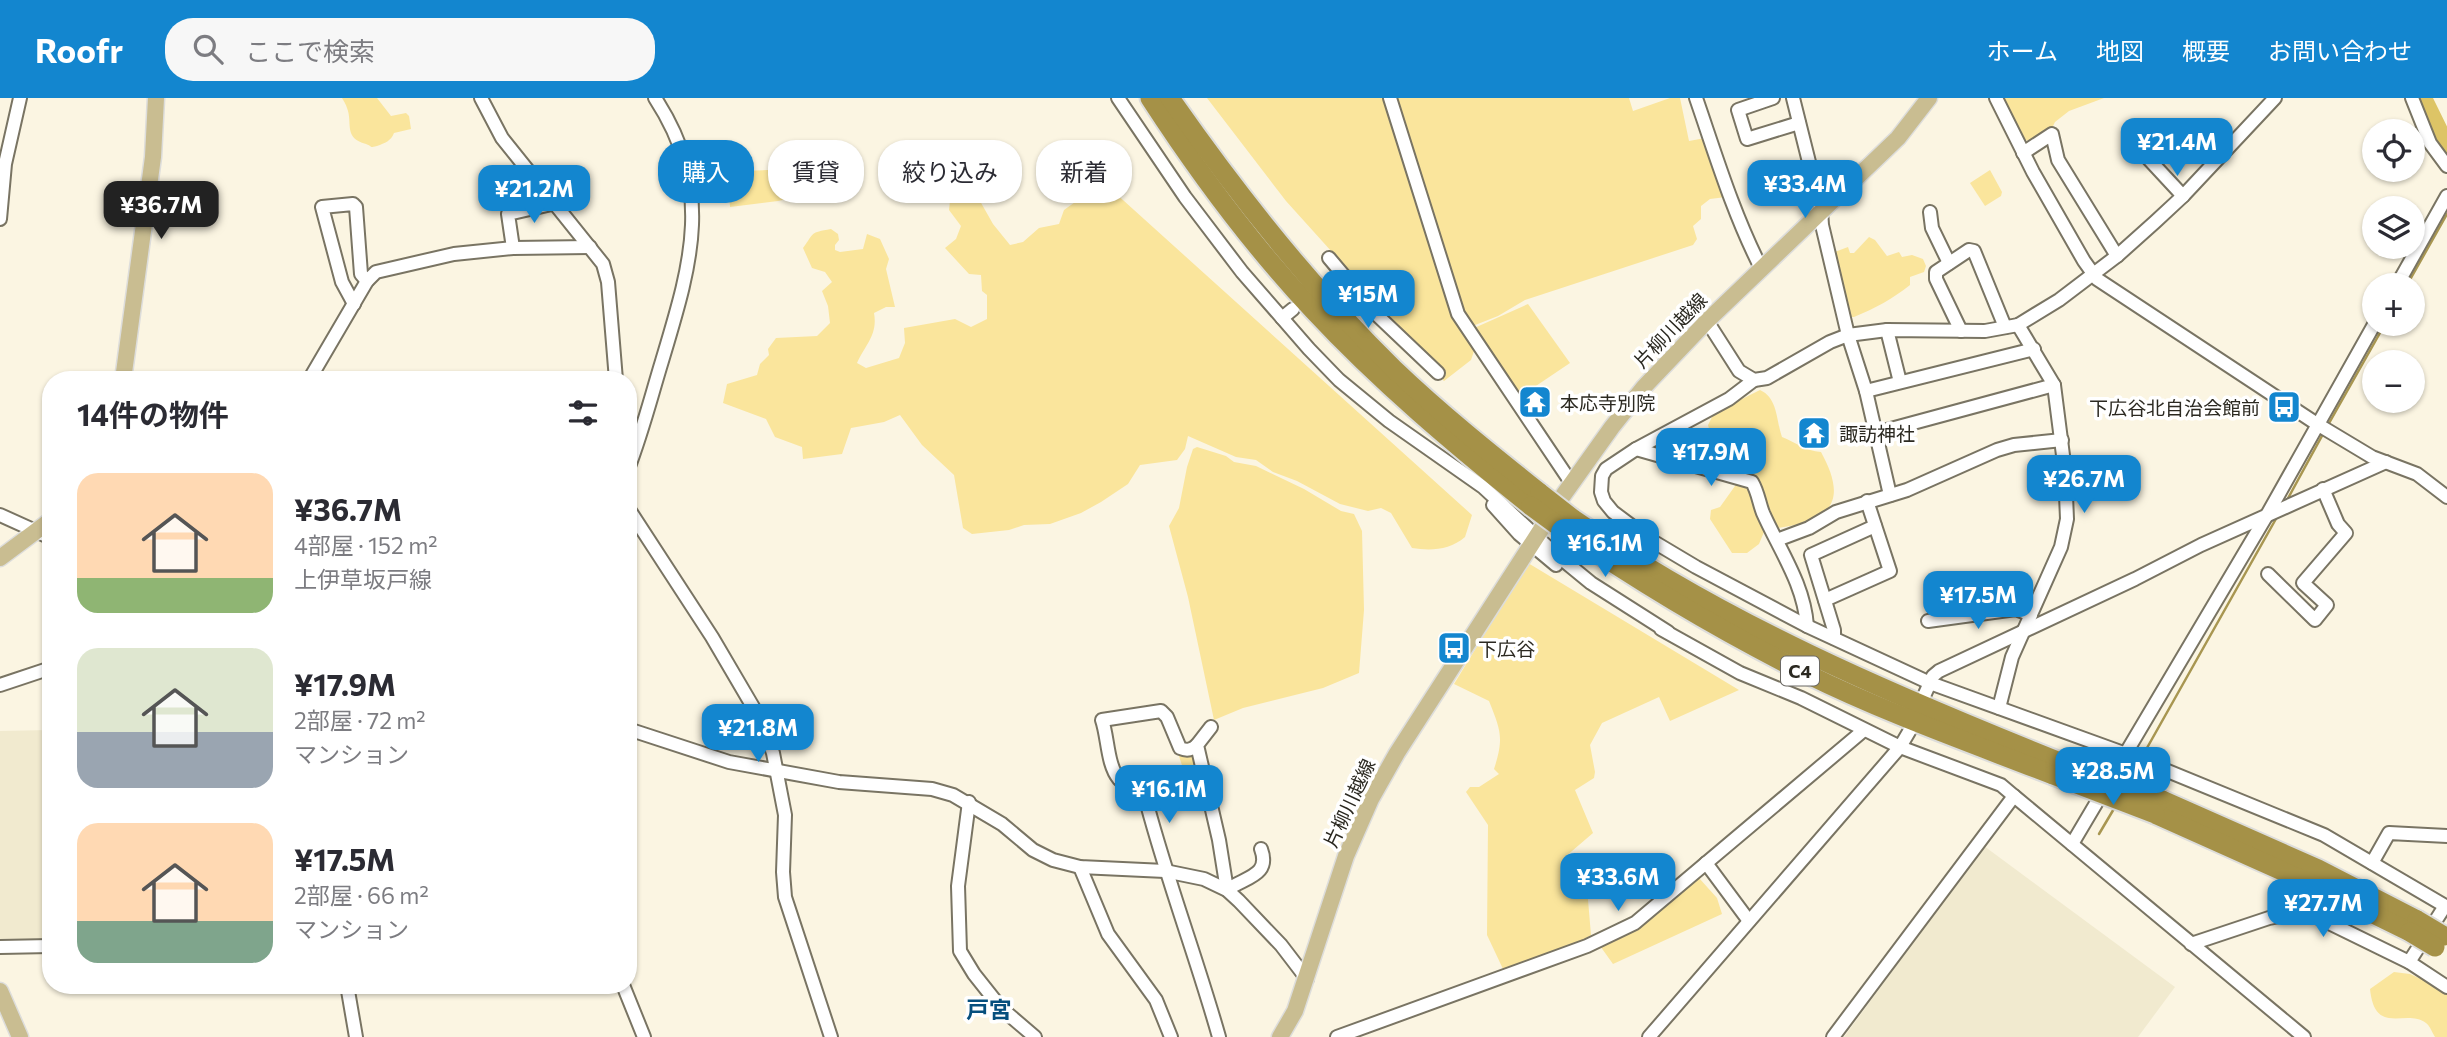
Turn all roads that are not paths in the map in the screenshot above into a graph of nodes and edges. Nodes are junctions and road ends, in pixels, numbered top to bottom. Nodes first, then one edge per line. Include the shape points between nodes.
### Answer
1 (20, 98) edge
2 (156, 98) edge
3 (481, 98) edge
4 (655, 98) edge
5 (1118, 98) edge
6 (1150, 98) edge
7 (1170, 98) edge
8 (1390, 98) edge
9 (1696, 98) edge
10 (1773, 98) edge
11 (1793, 98) edge
12 (1929, 98) edge
13 (1996, 98) edge
14 (2275, 98) edge
15 (2412, 98) edge
16 (1799, 122) junction
17 (2132, 141) dead end
18 (2023, 153) junction
19 (2447, 166) edge
20 (2447, 195) edge
21 (2183, 196) junction
22 (556, 203) junction
23 (1821, 210) junction
24 (1930, 212) dead end
25 (0, 219) edge
26 (590, 247) junction
27 (513, 248) junction
28 (2117, 256) junction
29 (1329, 258) dead end
30 (1950, 263) junction
31 (1761, 268) junction
32 (1338, 270) junction
33 (2404, 273) edge
34 (2093, 274) junction
35 (1327, 280) dead end
36 (367, 281) junction
37 (354, 304) junction
38 (1293, 309) dead end
39 (1282, 318) junction
40 (1707, 321) junction
41 (2011, 326) junction
42 (1887, 330) junction
43 (1962, 331) junction
44 (1848, 335) junction
45 (2368, 336) edge
46 (2034, 349) junction
47 (124, 371) edge
48 (314, 371) edge
49 (615, 371) edge
50 (1438, 373) dead end
51 (1754, 380) junction
52 (1900, 382) junction
53 (2054, 385) junction
54 (1866, 391) junction
55 (2317, 424) junction
56 (1876, 433) junction
57 (2062, 440) junction
58 (637, 447) edge
59 (1636, 449) junction
60 (2386, 462) junction
61 (1572, 484) junction
62 (2323, 489) junction
63 (1890, 495) junction
64 (2447, 497) edge
65 (1536, 500) junction
66 (1867, 500) junction
67 (0, 515) edge
68 (2267, 515) junction
69 (637, 522) edge
70 (42, 526) edge
71 (1875, 526) junction
72 (35, 531) junction
73 (42, 534) edge
74 (1533, 540) junction
75 (1777, 540) junction
76 (0, 558) edge
77 (2269, 574) dead end
78 (1825, 600) junction
79 (2031, 615) junction
80 (1928, 621) dead end
81 (1807, 626) junction
82 (2024, 632) junction
83 (1834, 638) junction
84 (42, 671) edge
85 (1930, 683) junction
86 (0, 685) edge
87 (1924, 696) dead end
88 (1999, 708) junction
89 (1211, 727) dead end
90 (1864, 730) junction
91 (1910, 730) dead end
92 (637, 732) edge
93 (1197, 745) junction
94 (1900, 747) junction
95 (2126, 754) junction
96 (776, 770) junction
97 (2014, 796) junction
98 (970, 802) junction
99 (2447, 836) edge
100 (2072, 844) junction
101 (1261, 849) dead end
102 (1706, 863) junction
103 (2372, 863) junction
104 (1080, 867) junction
105 (1165, 871) junction
106 (1227, 890) junction
107 (2446, 907) edge
108 (1749, 921) junction
109 (2192, 944) junction
110 (2443, 944) edge
111 (42, 946) edge
112 (0, 947) edge
113 (2409, 962) junction
114 (1307, 979) junction
115 (2447, 987) edge
116 (349, 994) edge
117 (627, 994) edge
118 (2, 1001) edge
119 (20, 1037) edge
120 (356, 1037) edge
121 (644, 1037) edge
122 (831, 1037) edge
123 (1035, 1037) edge
124 (1171, 1037) edge
125 (1219, 1037) edge
126 (1281, 1037) edge
127 (1337, 1037) edge
128 (1649, 1037) edge
129 (1833, 1037) edge
130 (2304, 1037) edge

1 - 25 street via 5,164
2 - 47 main road via 153,157
3 - 22 street via 502,138
4 - 58 street via 681,148 693,234 690,261
5 - 39 street via 1185,197
6 - 65 highway, C4 via 1231,212 1312,309 1446,437
7 - 65 highway, C4 via 1243,199 1324,296
8 - 61 street via 1458,314
9 - 31 street via 1728,194
10 - 16 street via 1738,110 1747,139
11 - 16 street
12 - 23 main road, 片柳川越線 via 1898,138
13 - 18 street
14 - 21 street
15 - 19 street via 2430,143
16 - 23 street
17 - 21 street
18 - 28 street via 2052,134 2058,160
18 - 34 street
20 - 33 street
21 - 28 street
22 - 26 street
22 - 27 street via 508,214
23 - 31 main road, 片柳川越線
23 - 44 street
24 - 30 street via 1932,228
26 - 27 street
26 - 49 street via 603,264 608,282
27 - 36 street via 438,256 376,272
28 - 34 street
29 - 32 street
30 - 41 street via 1974,251
30 - 43 street via 1936,272 1936,279
31 - 40 main road, 片柳川越線
32 - 35 street
32 - 50 street
34 - 41 street via 2059,300
34 - 55 street
36 - 37 street
36 - 37 street via 361,274 356,207 322,207 342,282
37 - 48 street
38 - 39 street
39 - 74 street via 1357,396 1455,467
40 - 51 street via 1739,371
40 - 61 main road, 片柳川越線 via 1644,387
41 - 43 street
41 - 46 street
42 - 43 street
42 - 44 street
42 - 52 street
44 - 51 street via 1767,378
44 - 54 street
45 - 55 street
46 - 52 street
46 - 53 street
51 - 59 street via 1729,399
52 - 54 street
53 - 56 street
53 - 57 street
54 - 56 street
55 - 60 street
55 - 68 street
56 - 63 street
57 - 63 street via 2005,447
57 - 79 street via 2066,532
59 - 75 street via 1752,482
59 - 81 street via 1606,469 1602,477 1601,492 1613,512 1649,539
60 - 62 street
60 - 64 street via 2417,474
61 - 74 main road, 片柳川越線
62 - 68 street
62 - 77 street via 2346,533 2303,583 2327,605 2315,620
63 - 66 street
65 - 110 highway, C4, bridge via 1672,601 1809,675 1905,717 2057,768 2318,869
66 - 71 street
66 - 75 street
67 - 72 street
68 - 82 street
68 - 95 street
69 - 96 street via 763,724
70 - 72 main road
71 - 78 street via 1811,555
71 - 78 street via 1890,571
72 - 73 street
72 - 76 main road
74 - 90 street via 1591,590 1740,673
74 - 114 main road, 片柳川越線 via 1371,799 1346,856
75 - 81 street via 1799,589
78 - 83 street
79 - 80 street via 2016,609
79 - 82 street
81 - 83 street
82 - 85 street via 1939,671
82 - 88 street via 2012,657
83 - 85 street
84 - 86 street
85 - 87 street
85 - 88 street
88 - 95 street
89 - 93 street
90 - 94 street
90 - 102 street
91 - 94 street
92 - 96 street via 729,762
93 - 105 street via 1180,748 1161,711 1102,720 1118,777 1142,794
93 - 106 street
94 - 97 street via 2001,785
94 - 108 street
95 - 100 street
95 - 103 street via 2324,835
96 - 98 street via 839,782 932,789
96 - 122 street via 785,815 785,897
97 - 100 street
97 - 129 street
98 - 104 street via 1033,850
98 - 123 street via 958,886 960,951 1001,1008
99 - 103 street via 2389,833
100 - 109 street
101 - 106 street via 1261,870
102 - 108 street
102 - 127 street via 1618,932
103 - 107 street
104 - 105 street
104 - 124 street via 1108,934 1156,1000
105 - 106 street via 1204,879
105 - 125 street
106 - 114 street
107 - 113 street
108 - 128 street
109 - 113 street via 2300,912
109 - 130 street
111 - 112 street
113 - 115 street
114 - 126 main road, 片柳川越線
116 - 120 street
117 - 121 street
118 - 119 main road

